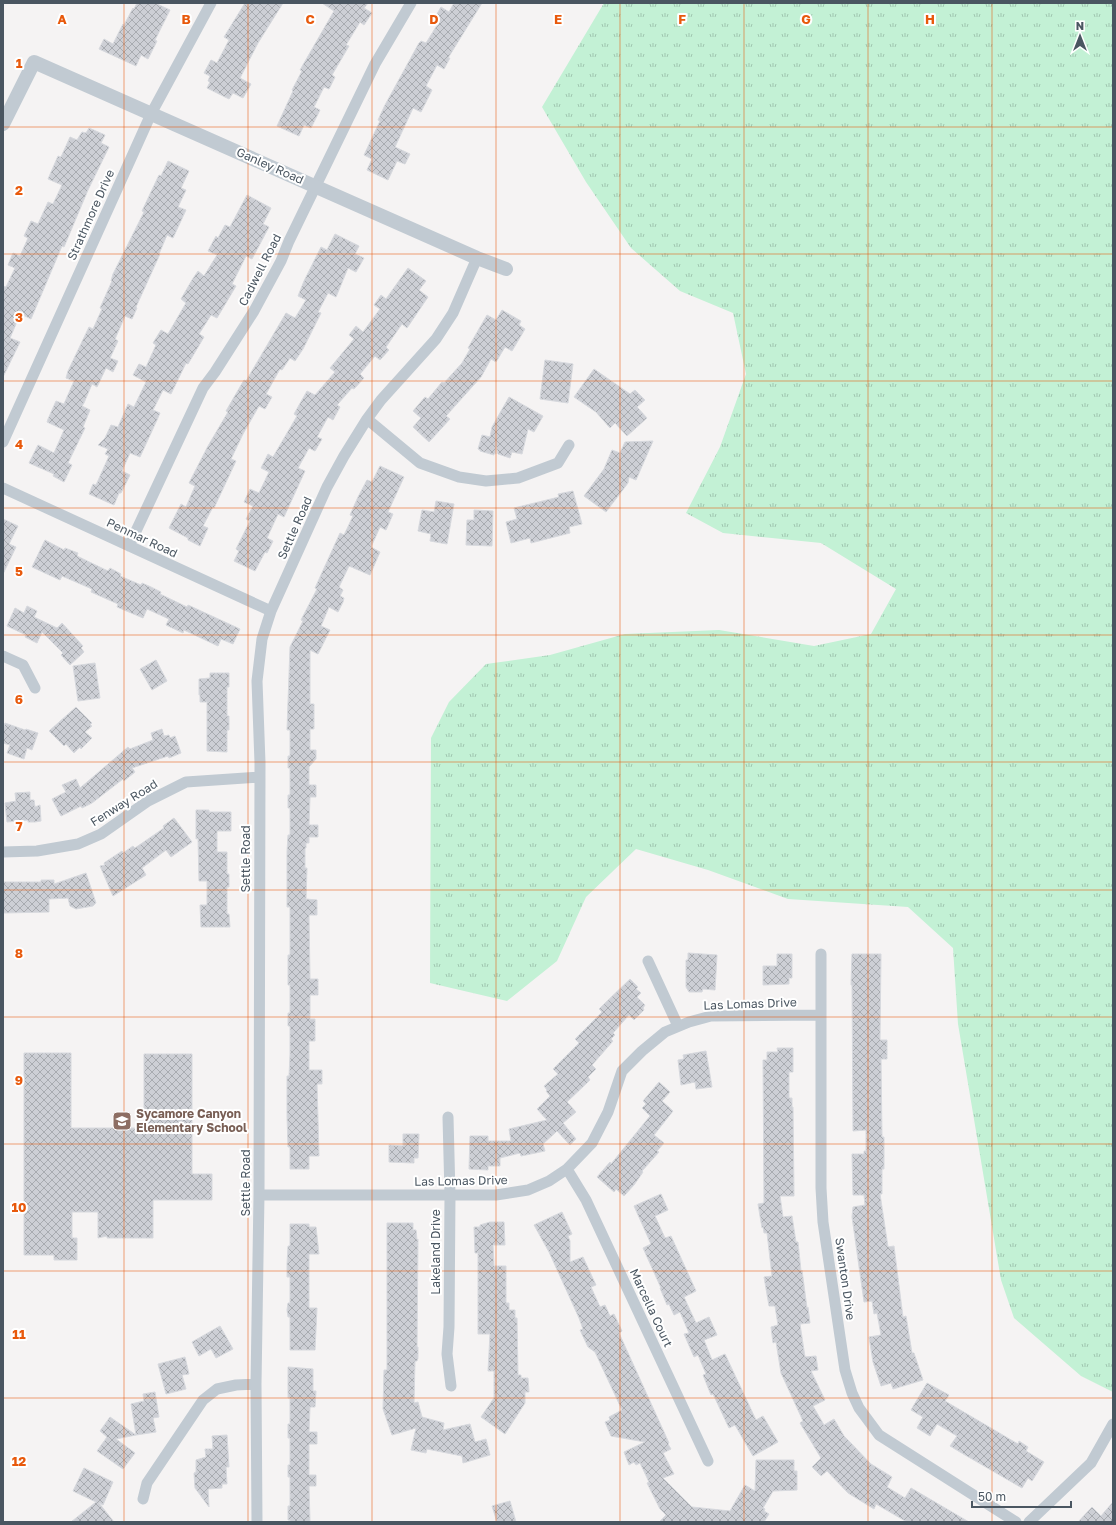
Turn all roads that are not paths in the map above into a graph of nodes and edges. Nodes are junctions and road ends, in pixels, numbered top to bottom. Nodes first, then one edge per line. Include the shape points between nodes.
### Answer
1 (211, 3) edge
2 (411, 3) edge
3 (151, 114) junction
4 (3, 124) edge
5 (316, 186) junction
6 (477, 258) junction
7 (506, 269) dead end
8 (366, 419) junction
9 (3, 442) edge
10 (569, 445) dead end
11 (3, 488) edge
12 (129, 546) junction
13 (271, 611) junction
14 (3, 656) edge
15 (35, 688) dead end
16 (259, 777) junction
17 (3, 852) edge
18 (821, 954) dead end
19 (648, 961) dead end
20 (821, 1015) junction
21 (678, 1026) junction
22 (448, 1117) dead end
23 (567, 1169) junction
24 (259, 1195) junction
25 (450, 1195) junction
26 (256, 1384) junction
27 (451, 1386) dead end
28 (1113, 1424) edge
29 (708, 1461) dead end
30 (143, 1499) dead end
31 (257, 1522) edge
32 (1016, 1522) edge
33 (1029, 1522) edge

1 - 3 street, Strathmore Drive
2 - 5 street, Cadwell Road via 375,64
3 - 4 street, Ganley Road via 34,62
3 - 5 street, Ganley Road
3 - 9 street, Strathmore Drive
5 - 6 street, Ganley Road
5 - 12 street, Cadwell Road via 258,304 203,388
6 - 7 street, Ganley Road
6 - 8 street, Settle Road via 453,314 436,339
8 - 10 street via 420,462 459,477 486,481 518,478 558,462
8 - 13 street, Settle Road via 327,487
11 - 12 street, Penmar Road
12 - 13 street, Penmar Road
13 - 16 street, Settle Road via 262,639 257,680
14 - 15 street via 23,665
16 - 17 street, Fenway Road via 186,782 148,801 101,834 78,844 37,851
16 - 24 street, Settle Road
18 - 20 street, Swanton Drive
19 - 21 street
20 - 21 street, Las Lomas Drive via 711,1016
20 - 32 street, Swanton Drive via 823,1222 844,1364 852,1394 879,1435
21 - 23 street, Las Lomas Drive via 653,1041 622,1071 608,1112 592,1143
22 - 25 street, Lakeland Drive
23 - 25 street, Las Lomas Drive via 549,1181 528,1190 496,1195
23 - 29 street, Marcella Court via 586,1200
24 - 25 street, Las Lomas Drive
24 - 26 street, Settle Road
25 - 27 street, Lakeland Drive via 447,1354
26 - 30 street via 217,1389 203,1400 147,1483
26 - 31 street, Settle Road
28 - 33 street via 1091,1463

